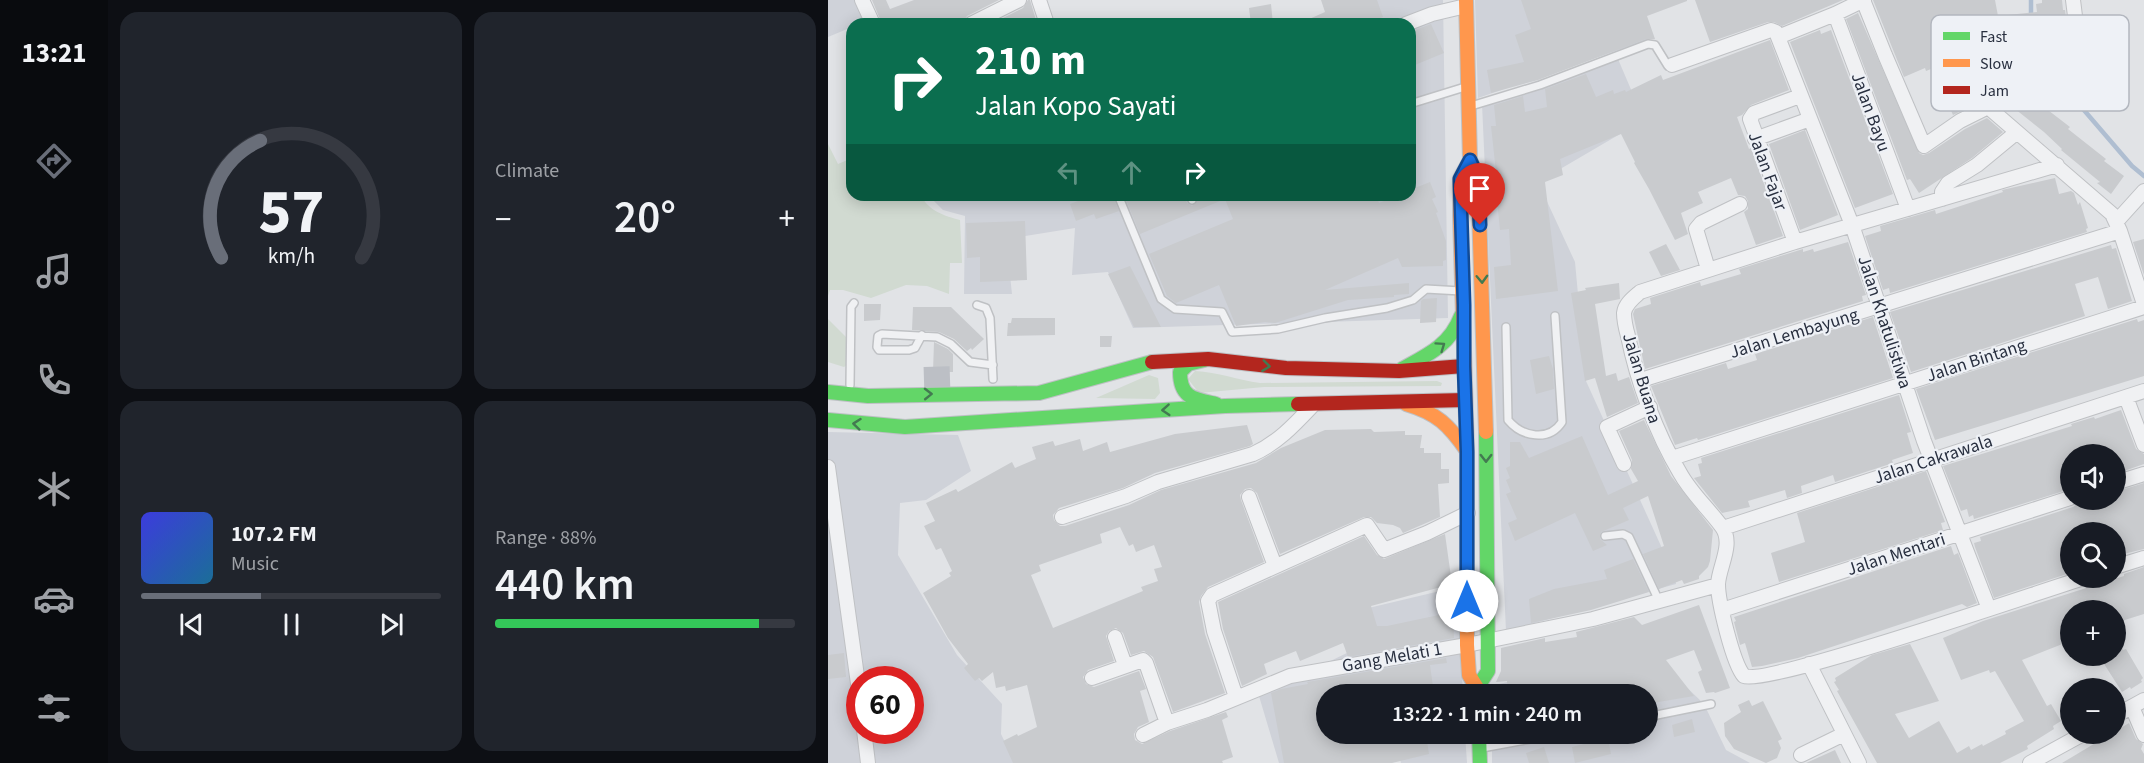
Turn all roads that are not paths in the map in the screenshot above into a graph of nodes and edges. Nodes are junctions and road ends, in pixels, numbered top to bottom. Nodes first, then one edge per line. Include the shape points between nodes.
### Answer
1 (1019, 0) edge
2 (1039, 0) edge
3 (1863, 0) edge
4 (2073, 0) edge
5 (863, 1) edge
6 (1466, 3) edge
7 (1835, 14) junction
8 (2075, 15) edge
9 (870, 18) edge
10 (982, 18) edge
11 (1045, 18) edge
12 (1416, 20) edge
13 (1778, 37) junction
14 (1672, 65) joint
15 (1468, 86) junction
16 (1800, 96) junction
17 (1416, 102) edge
18 (1468, 106) junction
19 (1979, 111) edge
20 (1991, 111) edge
21 (1810, 119) junction
22 (2017, 132) junction
23 (1755, 139) junction
24 (1470, 160) junction
25 (2057, 165) junction
26 (2144, 191) edge
27 (1942, 199) junction
28 (1120, 201) edge
29 (1740, 204) dead end
30 (1908, 209) junction
31 (1852, 225) junction
32 (2118, 226) junction
33 (1795, 242) junction
34 (1708, 269) junction
35 (1464, 298) junction
36 (854, 303) dead end
37 (977, 305) dead end
38 (2144, 305) edge
39 (1879, 306) junction
40 (1555, 316) dead end
41 (1506, 327) dead end
42 (921, 335) junction
43 (1208, 359) junction
44 (993, 365) junction
45 (1464, 366) junction
46 (1485, 368) junction
47 (1399, 371) junction
48 (1112, 373) junction
49 (1043, 377) dead end
50 (993, 379) dead end
51 (1641, 380) junction
52 (903, 382) dead end
53 (1905, 383) junction
54 (1497, 384) junction
55 (828, 385) edge
56 (850, 385) junction
57 (2144, 391) edge
58 (828, 392) edge
59 (2126, 397) junction
60 (828, 399) edge
61 (1391, 400) junction
62 (1465, 400) junction
63 (1485, 400) junction
64 (1314, 405) junction
65 (1225, 406) junction
66 (1650, 407) junction
67 (828, 420) edge
68 (2144, 445) edge
69 (1467, 452) junction
70 (1672, 458) junction
71 (1932, 459) junction
72 (1624, 464) dead end
73 (828, 467) edge
74 (2144, 474) edge
75 (2126, 480) edge
76 (1249, 496) dead end
77 (2060, 501) edge
78 (1468, 513) junction
79 (1062, 518) dead end
80 (1723, 528) junction
81 (1962, 533) junction
82 (1605, 536) dead end
83 (2144, 558) edge
84 (2126, 564) edge
85 (1275, 566) junction
86 (1718, 585) junction
87 (2060, 586) edge
88 (1659, 601) junction
89 (1989, 609) junction
90 (1722, 610) junction
91 (1115, 637) dead end
92 (1487, 640) junction
93 (1467, 645) junction
94 (1809, 664) junction
95 (1125, 665) junction
96 (856, 666) edge
97 (1092, 678) dead end
98 (1474, 684) edge
99 (1481, 684) edge
100 (1236, 698) junction
101 (2138, 703) edge
102 (1711, 704) dead end
103 (1658, 715) edge
104 (1167, 723) junction
105 (1844, 734) junction
106 (1143, 735) dead end
107 (2144, 735) edge
108 (866, 744) edge
109 (1479, 744) edge
110 (1502, 744) edge
111 (2065, 744) edge
112 (1479, 748) junction
113 (1801, 754) dead end
114 (868, 763) edge
115 (1480, 763) edge
116 (1859, 763) edge
117 (2030, 763) edge

1 - 10 street
2 - 11 street
3 - 7 street
3 - 19 street via 1924,146
4 - 8 street
5 - 9 street
6 - 12 street
6 - 15 main road
7 - 13 street
7 - 30 street, Jalan Bayu
13 - 14 street via 1771,30
13 - 16 street, Jalan Khatulistiwa
14 - 18 lane via 1668,66 1655,45 1648,44 1540,85
15 - 17 lane
15 - 18 main road
16 - 21 street, Jalan Khatulistiwa
16 - 23 street, Jalan Fajar via 1751,116
18 - 24 main road
20 - 22 street
21 - 23 street
21 - 31 street, Jalan Khatulistiwa
22 - 25 street
22 - 27 street via 1948,183
23 - 33 street, Jalan Fajar
24 - 35 main road via 1460,179
24 -> 46 main road via 1478,178
25 - 27 street, Jalan Buana
25 - 32 street via 2106,208
26 - 32 street
27 - 30 street, Jalan Buana
28 - 35 lane via 1161,299 1175,309 1222,312 1232,332 1278,329 1387,308 1413,300 1426,290
29 - 34 street via 1696,229
30 - 31 street, Jalan Buana
31 - 33 street, Jalan Buana
31 - 39 street, Jalan Khatulistiwa
32 - 38 street
32 - 39 street, Jalan Lembayung
33 - 34 street, Jalan Buana
34 - 51 street, Jalan Buana via 1641,292 1628,304 1624,319
35 - 45 main road
47 -> 35 main road via 1453,337
36 - 56 lane
37 - 44 lane via 986,308 990,318
38 - 53 street, Jalan Bintang
39 - 51 street, Jalan Lembayung
39 - 53 street, Jalan Khatulistiwa
40 - 54 lane via 1561,425 1555,431 1534,436 1510,423
41 - 54 lane
42 - 42 lane via 882,334 878,336 877,347 909,351
42 - 44 lane via 942,338 974,364
43 -> 47 main road via 1286,368
43 - 48 main road via 1153,362
43 - 65 main road via 1188,364 1180,372 1181,387 1188,396
44 - 50 lane
45 - 46 main road
45 - 47 main road
45 - 62 main road
46 - 54 main road
48 - 49 main road
58 -> 48 main road via 868,396 1039,393
48 - 60 main road via 1082,390 1044,402 891,406
51 - 66 street, Jalan Buana
52 - 56 main road
53 - 70 street, Jalan Bintang
53 - 71 street, Jalan Khatulistiwa
54 - 63 main road
55 - 56 main road
57 - 59 street, Jalan Cakrawala
59 - 68 street
59 - 71 street, Jalan Cakrawala
61 - 62 main road
61 - 64 main road
61 - 69 main road via 1427,410 1440,418
62 - 63 main road
62 - 69 main road
63 -> 92 main road
64 - 65 main road
64 - 79 street via 1288,431 1253,454 1158,482
65 -> 67 main road via 905,427
66 - 70 street, Jalan Buana
66 - 72 street via 1607,427
69 - 78 main road
70 - 80 street, Jalan Buana via 1690,489
71 - 80 street, Jalan Cakrawala
71 - 81 street, Jalan Khatulistiwa
73 - 96 street
74 - 75 street
76 - 85 street
77 - 81 street, Jalan Mentari
78 - 85 street via 1387,550 1381,549 1367,525 1323,538
78 - 93 main road
80 - 86 street via 1727,540
81 - 89 street, Jalan Khatulistiwa
81 - 90 street, Jalan Mentari
82 - 88 lane via 1629,537
83 - 84 street
85 - 100 street via 1208,600
86 - 88 street, Gang Melati 1
86 - 90 street
87 - 89 street
88 - 92 street, Gang Melati 1
89 - 94 street
90 - 94 street via 1744,676 1755,678
91 - 95 street
92 - 93 street, Gang Melati 1
92 - 99 main road via 1488,671
93 - 98 main road
93 - 100 street, Gang Melati 1 via 1290,676
94 - 105 street
95 - 97 street
95 - 104 street via 1138,660 1145,662
100 - 104 street, Gang Melati 1
101 - 107 street
102 - 103 lane
104 - 106 street, Gang Melati 1
105 - 113 street
105 - 116 street
108 - 114 street
109 - 112 main road
110 - 112 lane
111 - 117 street
112 - 115 main road

